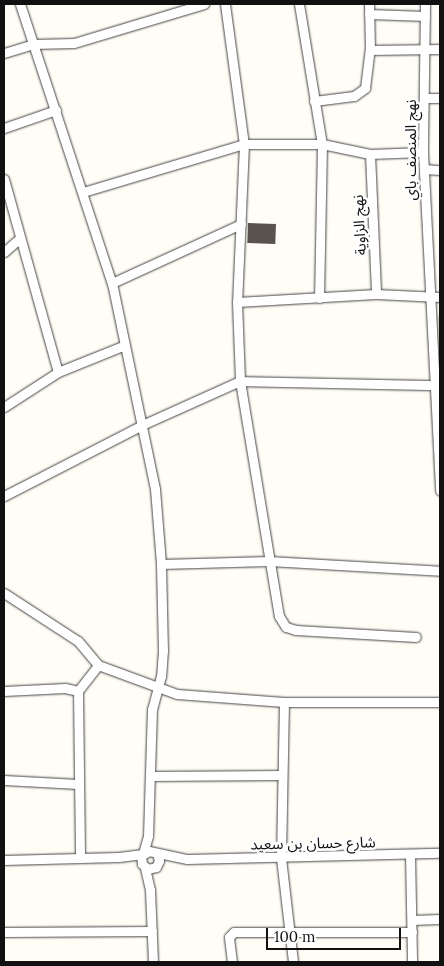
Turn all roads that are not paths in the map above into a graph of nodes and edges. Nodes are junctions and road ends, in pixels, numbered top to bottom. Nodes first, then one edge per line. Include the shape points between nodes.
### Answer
1 (20, 4) edge
2 (204, 4) edge
3 (225, 4) edge
4 (299, 4) edge
5 (369, 4) edge
6 (425, 4) edge
7 (369, 14) junction
8 (425, 16) junction
9 (33, 44) junction
10 (424, 48) junction
11 (440, 49) edge
12 (370, 50) junction
13 (4, 53) edge
14 (425, 98) junction
15 (440, 98) edge
16 (314, 101) junction
17 (56, 110) junction
18 (4, 128) edge
19 (244, 144) junction
20 (322, 144) junction
21 (423, 152) junction
22 (370, 154) junction
23 (424, 169) junction
24 (440, 170) edge
25 (4, 179) edge
26 (83, 192) junction
27 (241, 224) junction
28 (20, 238) junction
29 (4, 252) edge
30 (112, 284) junction
31 (376, 294) junction
32 (428, 297) junction
33 (440, 297) edge
34 (318, 298) junction
35 (237, 302) junction
36 (125, 345) junction
37 (58, 372) junction
38 (240, 381) junction
39 (434, 384) junction
40 (4, 407) edge
41 (142, 425) junction
42 (440, 491) edge
43 (4, 496) edge
44 (269, 561) junction
45 (161, 564) junction
46 (440, 572) edge
47 (4, 593) edge
48 (416, 637) dead end
49 (98, 665) junction
50 (158, 689) junction
51 (4, 690) edge
52 (78, 691) junction
53 (284, 702) junction
54 (440, 702) edge
55 (282, 775) junction
56 (151, 776) junction
57 (4, 780) edge
58 (78, 784) junction
59 (148, 836) junction
60 (155, 852) junction
61 (143, 853) junction
62 (440, 853) edge
63 (410, 854) junction
64 (119, 857) junction
65 (80, 858) junction
66 (281, 858) junction
67 (187, 859) junction
68 (4, 860) edge
69 (156, 866) junction
70 (144, 867) junction
71 (150, 890) junction
72 (440, 919) edge
73 (412, 920) junction
74 (152, 931) junction
75 (4, 932) edge
76 (291, 932) junction
77 (412, 932) junction
78 (153, 962) edge
79 (232, 962) edge
80 (293, 962) edge
81 (412, 962) edge

1 - 9 street
2 - 9 street via 74,43
3 - 19 street
4 - 16 street
5 - 7 street
6 - 8 street, نهج المنصف باي
7 - 8 street
7 - 12 street
8 - 10 street, نهج المنصف باي
9 - 13 street
9 - 17 street
10 - 11 street
10 - 12 street
10 - 14 street, نهج المنصف باي
12 - 16 street via 367,83 362,93
14 - 15 street
14 - 21 street, نهج المنصف باي
16 - 20 street
17 - 18 street
17 - 26 street
19 - 20 street
19 - 26 street
19 - 27 street
20 - 22 street
20 - 34 street
21 - 22 street
21 - 23 street, نهج المنصف باي
22 - 31 street, نهج الزاوية
23 - 24 street
23 - 32 street, نهج المنصف باي
25 - 28 street
26 - 30 street
27 - 30 street
27 - 35 street
28 - 29 street
28 - 37 street via 48,327
30 - 36 street
31 - 32 street
31 - 34 street
32 - 33 street
32 - 39 street, نهج المنصف باي
34 - 35 street
35 - 38 street
36 - 37 street
36 - 41 street
37 - 40 street
38 - 39 street
38 - 41 street
38 - 44 street
39 - 42 street, نهج المنصف باي
41 - 43 street
41 - 45 street via 154,490
44 - 45 street
44 - 46 street
44 - 48 street via 279,616 286,627
45 - 50 street via 163,650
47 - 49 street via 78,641
49 - 50 street
49 - 52 street
50 - 53 street via 177,694
50 - 56 street via 152,710
51 - 52 street via 64,688
52 - 58 street
53 - 54 street
53 - 55 street
55 - 56 street
55 - 66 street
56 - 59 street
57 - 58 street
58 - 65 street
59 - 60 street
59 - 61 street
60 - 61 street, شارع حسان بن سعيد
60 - 67 street, شارع حسان بن سعيد
60 - 69 street
61 - 64 street
61 - 70 street
62 - 63 street, شارع حسان بن سعيد
63 - 66 street, شارع حسان بن سعيد
63 - 73 street
64 - 65 street
64 - 70 street
65 - 68 street
66 - 67 street, شارع حسان بن سعيد
66 - 76 street
67 - 69 street, شارع حسان بن سعيد
69 - 70 street, شارع حسان بن سعيد
69 - 71 street
70 - 71 street
71 - 74 street
72 - 73 street
73 - 77 street
74 - 75 street
74 - 78 street
76 - 77 street
76 - 79 street via 231,933
76 - 80 street
77 - 81 street

